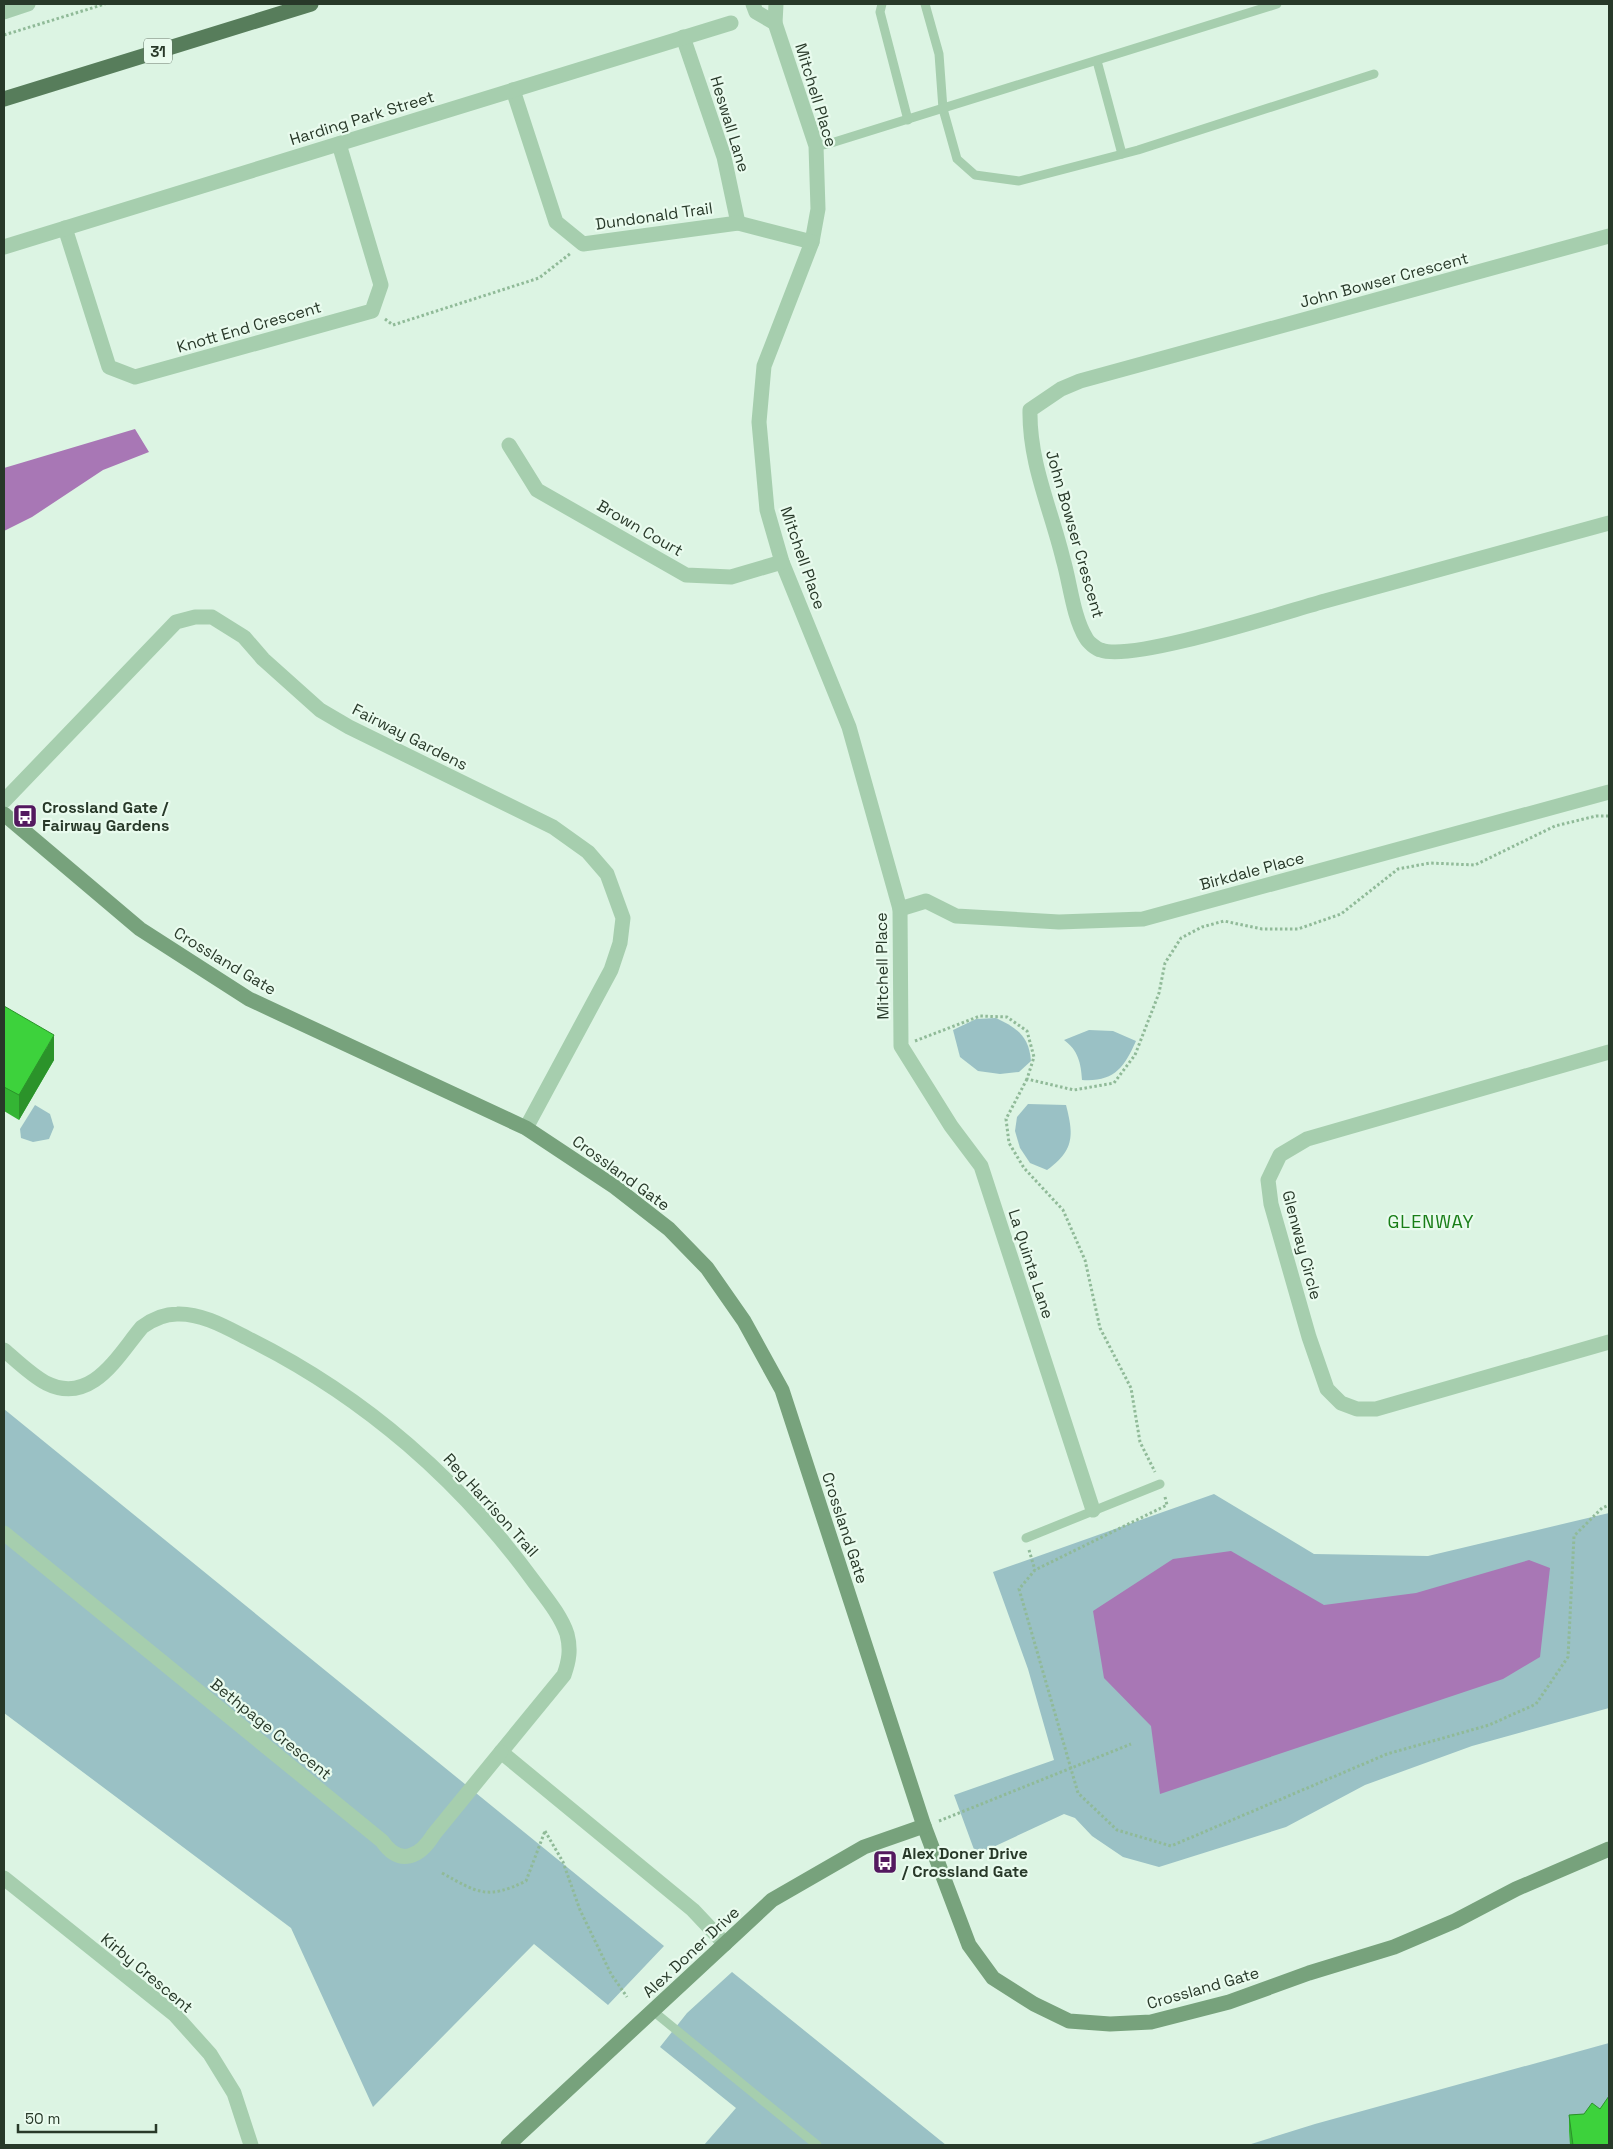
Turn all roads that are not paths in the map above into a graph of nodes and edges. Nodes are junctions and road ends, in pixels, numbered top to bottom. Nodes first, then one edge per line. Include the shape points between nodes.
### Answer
1 (28, 4) edge
2 (311, 4) edge
3 (753, 4) edge
4 (776, 4) edge
5 (882, 4) edge
6 (925, 4) edge
7 (1277, 4) edge
8 (4, 12) edge
9 (731, 23) dead end
10 (775, 23) junction
11 (683, 37) junction
12 (1097, 61) junction
13 (1374, 74) dead end
14 (513, 90) junction
15 (4, 99) edge
16 (943, 109) junction
17 (908, 120) junction
18 (339, 144) junction
19 (816, 146) junction
20 (1122, 154) junction
21 (738, 223) junction
22 (65, 228) junction
23 (1609, 236) edge
24 (812, 242) junction
25 (4, 247) edge
26 (509, 445) dead end
27 (1609, 523) edge
28 (782, 562) junction
29 (1609, 792) edge
30 (4, 801) edge
31 (4, 814) edge
32 (900, 909) junction
33 (901, 1046) joint
34 (1609, 1052) edge
35 (526, 1128) junction
36 (1609, 1342) edge
37 (4, 1350) edge
38 (1160, 1484) road end
39 (1093, 1510) junction
40 (4, 1533) edge
41 (1026, 1538) road end
42 (501, 1752) junction
43 (924, 1826) junction
44 (1609, 1849) edge
45 (4, 1878) edge
46 (725, 1944) junction
47 (653, 2012) junction
48 (251, 2145) edge
49 (508, 2145) edge
50 (817, 2145) edge

1 - 8 street
2 - 15 main road, 31
3 - 10 street via 756,12
4 - 10 street, Mitchell Place
5 - 17 lane via 880,12
6 - 16 lane via 938,54
7 - 12 lane
9 - 11 street, Harding Park Street
10 - 19 street, Mitchell Place
11 - 14 street, Harding Park Street
11 - 21 street, Heswall Lane via 724,157
12 - 16 lane
12 - 20 lane
13 - 20 lane
14 - 18 street, Harding Park Street
14 - 21 street, Dundonald Trail via 556,222 582,244
16 - 17 lane
16 - 20 lane via 957,159 975,175 1018,181
17 - 19 lane
18 - 22 street, Harding Park Street
18 - 22 street, Knott End Crescent via 381,285 372,311 135,377 109,367
19 - 24 street, Mitchell Place via 818,209
21 - 24 street, Dundonald Trail
22 - 25 street, Harding Park Street
23 - 27 street, John Bowser Crescent via 1080,381 1061,388 1030,410 1030,427 1040,484 1076,608 1086,639 1100,650 1138,651
24 - 28 street, Mitchell Place via 764,366 759,422 767,510
26 - 28 street, Brown Court via 537,490 686,575 731,577
28 - 32 street, Mitchell Place via 849,727
29 - 32 street, Birkdale Place via 1143,919 1059,922 956,916 926,901
30 - 35 street, Fairway Gardens via 176,622 212,617 244,637 263,659 320,710 553,827 588,852 607,874 623,918 620,943 611,970
31 - 35 street, Crossland Gate via 140,929 248,999
32 - 33 street, Mitchell Place
33 - 39 street, La Quinta Lane via 951,1126 981,1166
34 - 36 street, Glenway Circle via 1308,1139 1280,1155 1268,1180 1270,1204 1309,1337 1328,1389 1341,1403 1357,1409 1376,1410
35 - 43 street, Crossland Gate via 615,1187 669,1229 707,1268 744,1321 782,1390
37 - 42 street, Reg Harrison Trail via 46,1383 75,1389 99,1379 151,1320 177,1314 191,1315 234,1331 303,1368 394,1432 432,1464 513,1553 553,1608 567,1634 570,1649 564,1675
38 - 39 lane
39 - 41 lane
40 - 42 street, Bethpage Crescent via 382,1840 388,1850 397,1854 408,1856 426,1848
42 - 46 street via 693,1910
43 - 44 street, Crossland Gate via 969,1945 993,1978 1069,2021 1110,2024 1151,2022 1229,2002 1308,1973 1394,1947
43 - 46 street, Alex Doner Drive via 864,1847 772,1900
45 - 48 street, Kirby Crescent via 175,2015 210,2054 234,2093
46 - 47 street, Alex Doner Drive
47 - 49 street, Alex Doner Drive
47 - 50 lane

